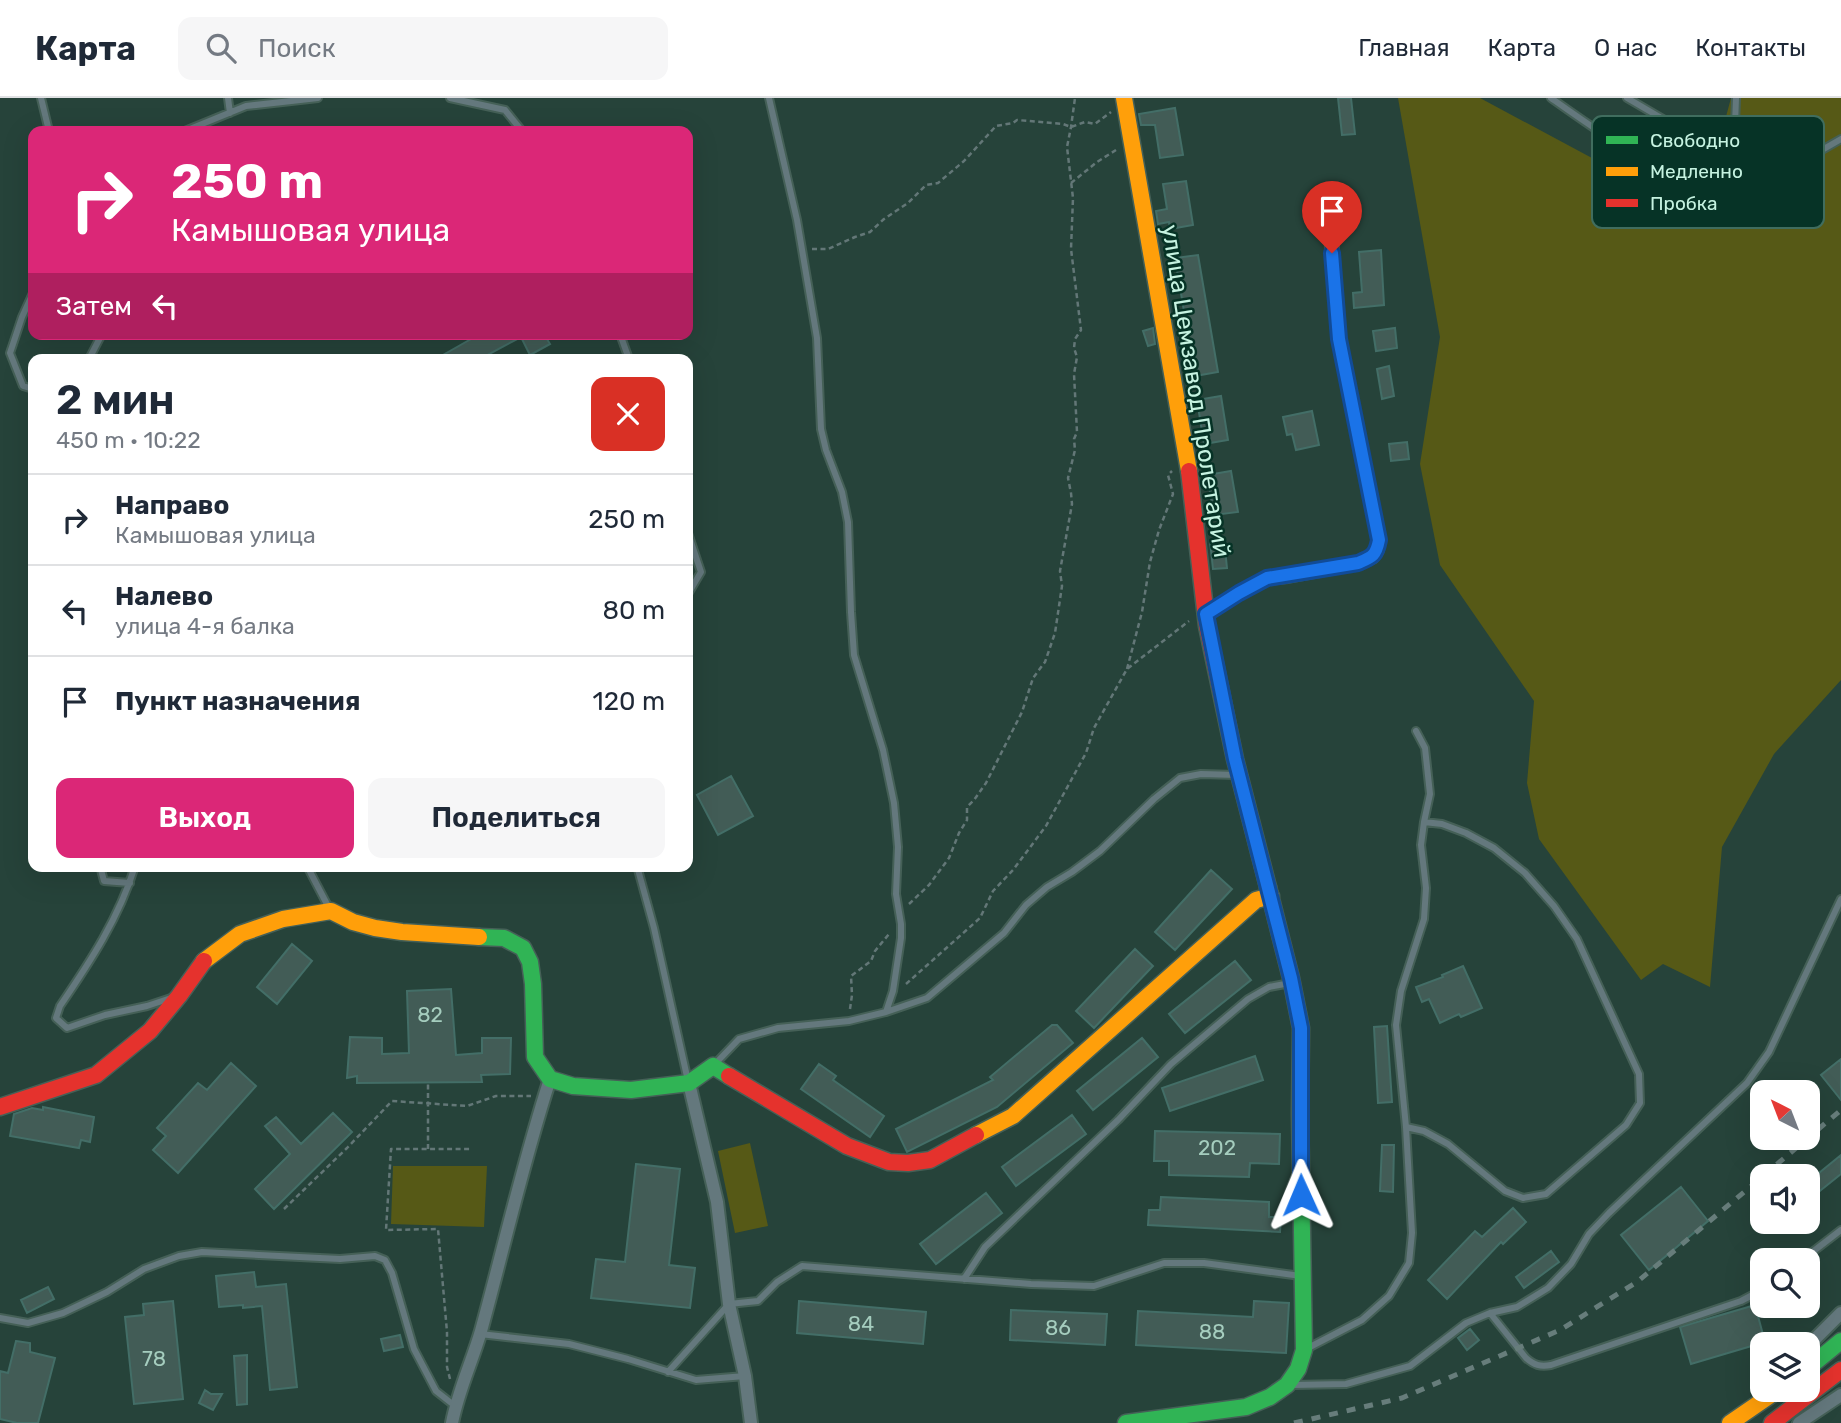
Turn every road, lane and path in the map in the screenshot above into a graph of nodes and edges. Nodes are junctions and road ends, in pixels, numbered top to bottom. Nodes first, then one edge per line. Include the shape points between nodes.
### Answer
1 (41, 98) edge
2 (228, 98) edge
3 (318, 98) edge
4 (450, 98) edge
5 (769, 98) edge
6 (1075, 98) edge
7 (1551, 98) edge
8 (1627, 98) edge
9 (1735, 98) edge
10 (1124, 100) edge
11 (230, 113) junction
12 (1658, 116) edge
13 (1735, 116) edge
14 (48, 126) edge
15 (198, 126) edge
16 (518, 126) edge
17 (1072, 127) junction
18 (1592, 127) edge
19 (1133, 139) junction
20 (1841, 139) edge
21 (1824, 149) edge
22 (1071, 183) junction
23 (1331, 208) dead end
24 (802, 247) junction
25 (28, 304) edge
26 (28, 388) edge
27 (1186, 459) junction
28 (693, 548) edge
29 (693, 586) edge
30 (1206, 613) junction
31 (1127, 669) junction
32 (1416, 731) dead end
33 (1239, 775) junction
34 (1424, 822) junction
35 (102, 872) edge
36 (133, 872) edge
37 (310, 872) edge
38 (639, 872) edge
39 (130, 883) junction
40 (1270, 895) junction
41 (1841, 899) edge
42 (331, 911) junction
43 (899, 913) junction
44 (901, 924) junction
45 (1292, 982) junction
46 (893, 991) junction
47 (179, 996) junction
48 (886, 1012) junction
49 (844, 1022) junction
50 (713, 1066) junction
51 (550, 1079) junction
52 (428, 1083) dead end
53 (689, 1083) junction
54 (544, 1097) junction
55 (427, 1104) junction
56 (0, 1107) edge
57 (1406, 1127) junction
58 (428, 1149) junction
59 (471, 1149) dead end
60 (284, 1209) dead end
61 (1841, 1230) edge
62 (1818, 1248) edge
63 (1303, 1276) junction
64 (964, 1279) junction
65 (1750, 1296) edge
66 (729, 1304) junction
67 (1490, 1313) junction
68 (1841, 1313) edge
69 (0, 1318) edge
70 (480, 1334) junction
71 (1820, 1334) edge
72 (1841, 1340) edge
73 (1304, 1350) junction
74 (1820, 1358) edge
75 (1841, 1370) edge
76 (668, 1372) junction
77 (745, 1376) junction
78 (450, 1380) dead end
79 (1287, 1385) junction
80 (1841, 1395) edge
81 (1750, 1401) edge
82 (1760, 1402) edge
83 (455, 1406) junction
84 (452, 1423) edge
85 (751, 1423) edge
86 (1126, 1423) edge
87 (1729, 1423) edge
88 (1772, 1423) edge
89 (1798, 1423) edge

1 - 14 lane
2 - 11 lane
3 - 11 lane via 246,106
4 - 16 lane via 505,110
5 - 24 lane
6 - 17 path
7 - 18 lane
8 - 12 lane
9 - 13 lane
10 - 17 path via 1095,124
10 - 19 main road, улица Цемзавод Пролетарий
11 - 15 lane
17 - 22 path via 1067,147
17 - 24 path via 1017,120 996,126 938,183 926,185 870,232 828,249
19 - 22 path
19 - 27 main road, улица Цемзавод Пролетарий
20 - 21 lane
22 - 43 path via 1071,249 1081,330 1074,348 1077,432 1068,478 1072,504 1055,633 1022,712 986,783 967,807 967,820 949,858
23 - 30 street via 1339,339 1379,540 1377,550 1358,563 1267,578
24 - 43 lane via 817,338 821,429 848,522 855,655 894,803
25 - 26 lane via 10,353 23,386
27 - 30 main road, улица Цемзавод Пролетарий
27 - 31 path via 1175,463 1168,475 1173,494 1150,562
28 - 29 lane via 701,572
30 - 31 path via 1180,627
30 - 33 main road, улица Цемзавод Пролетарий
31 - 46 path via 1046,826 993,891 980,918
32 - 34 lane via 1428,769 1430,794
33 - 40 main road, улица Цемзавод Пролетарий
33 - 48 lane via 1180,778 1100,851 1026,905 1004,933 927,998
34 - 57 lane via 1424,919 1401,991 1396,1025
34 - 57 lane via 1466,832 1494,848 1525,873 1554,906 1577,939 1639,1074 1640,1102 1626,1125 1546,1194 1523,1198 1505,1191 1448,1144
35 - 39 lane via 104,881
36 - 39 lane
37 - 42 lane
38 - 53 lane
39 - 47 lane via 111,926 56,1018 67,1028
40 - 45 main road, улица Цемзавод Пролетарий
40 - 50 main road via 1256,900 1013,1115 930,1160 889,1162 847,1146
41 - 67 lane via 1769,1052 1747,1083 1609,1213 1548,1288 1517,1307
42 - 47 main road via 283,919 240,934 205,959
42 - 51 main road via 353,922 402,932 504,939 523,948 533,984 535,1056
43 - 44 lane
44 - 46 lane
44 - 49 path via 881,942 871,961 851,976 850,1010
45 - 63 main road, улица Цемзавод Пролетарий via 1301,1028
45 - 64 lane via 1269,987 1248,999 1171,1064 985,1247
46 - 48 lane
47 - 56 main road via 150,1031 96,1074
48 - 49 lane
49 - 50 lane via 778,1028 739,1039
50 - 53 main road
51 - 53 main road via 573,1086 631,1090
51 - 54 street
52 - 55 path
53 - 66 street via 717,1202
54 - 55 path via 496,1096 467,1106
54 - 70 street
55 - 58 path
55 - 60 path via 393,1101
57 - 73 lane via 1412,1233 1409,1263 1389,1296 1362,1321
58 - 59 path
58 - 78 path via 391,1149 386,1230 439,1229
61 - 62 lane
63 - 64 lane via 1204,1263 1164,1263 1094,1286
63 - 73 main road, улица Цемзавод Пролетарий
64 - 66 lane via 802,1266 758,1301
65 - 67 lane via 1542,1366 1526,1358
66 - 76 lane
66 - 77 street
67 - 79 lane via 1466,1323 1410,1366 1346,1384
68 - 71 street
69 - 83 lane via 28,1323 63,1313 144,1269 202,1252 340,1259 375,1256 385,1260 392,1273 414,1349 436,1391
70 - 76 lane via 569,1344
70 - 83 street
72 - 74 main road
73 - 79 main road, улица Цемзавод Пролетарий
75 - 88 main road
76 - 77 lane via 696,1380
77 - 85 street
79 - 86 main road via 1246,1407
80 - 89 street
81 - 87 street
82 - 87 main road
83 - 84 street

